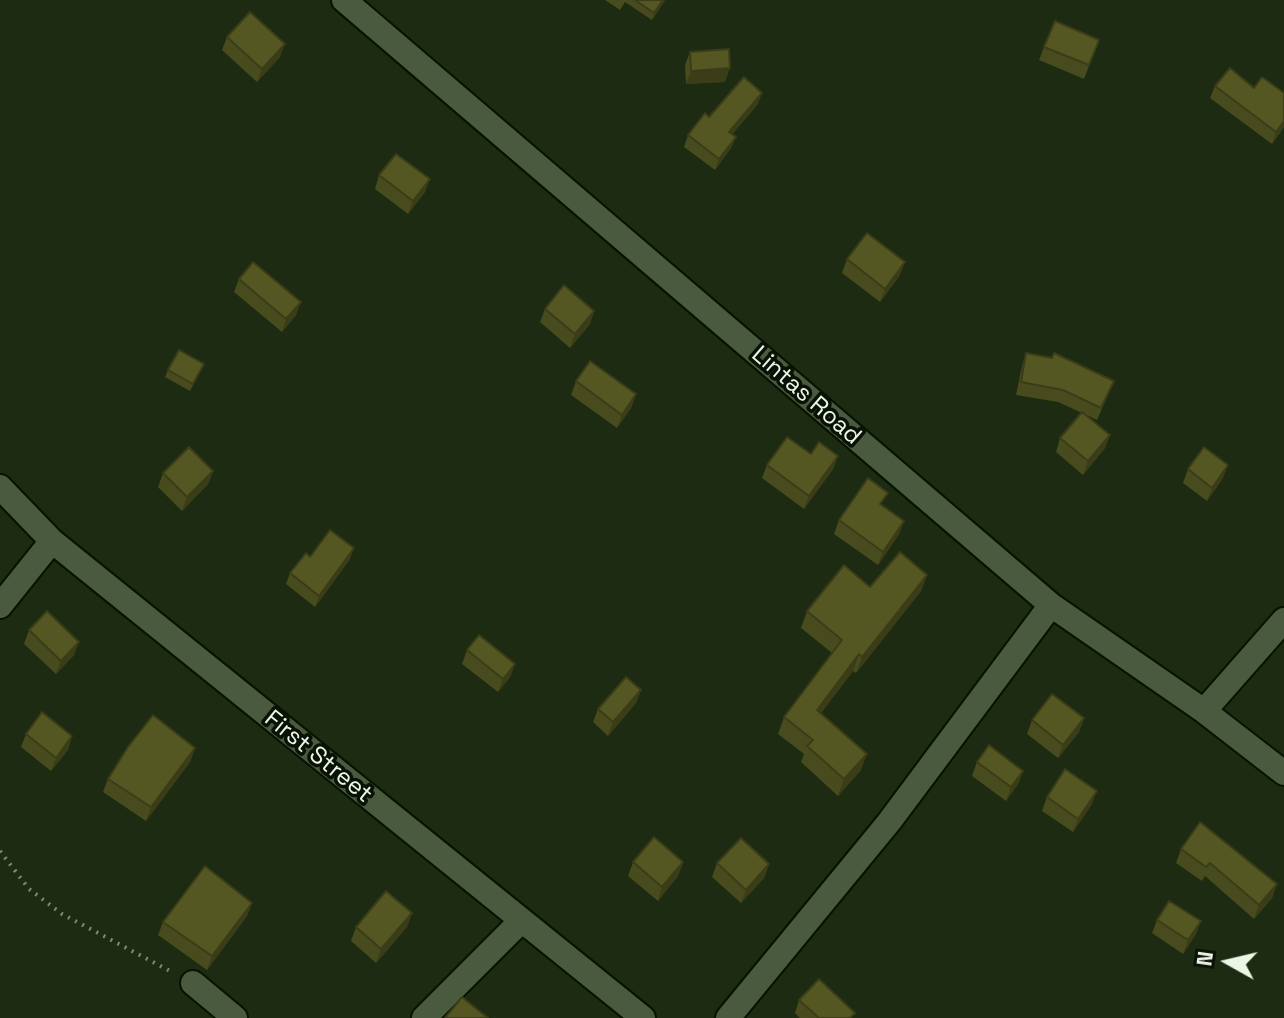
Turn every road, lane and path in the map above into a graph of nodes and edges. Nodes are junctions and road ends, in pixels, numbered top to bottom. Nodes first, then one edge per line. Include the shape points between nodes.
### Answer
1 (344, 0) edge
2 (0, 487) edge
3 (52, 541) junction
4 (1051, 605) junction
5 (0, 606) edge
6 (1284, 620) edge
7 (1204, 711) junction
8 (1284, 773) edge
9 (0, 851) edge
10 (521, 921) junction
11 (193, 983) joint
12 (235, 1018) edge
13 (424, 1018) edge
14 (643, 1018) edge
15 (728, 1018) edge

1 - 4 street, Lintas Road
2 - 3 street, First Street
3 - 5 street
3 - 10 street, First Street
4 - 7 street, Lintas Road
4 - 15 street via 889,822
6 - 7 street
7 - 8 street, Lintas Road
9 - 11 path via 29,889 62,914
10 - 13 street
10 - 14 street, First Street
11 - 12 street

